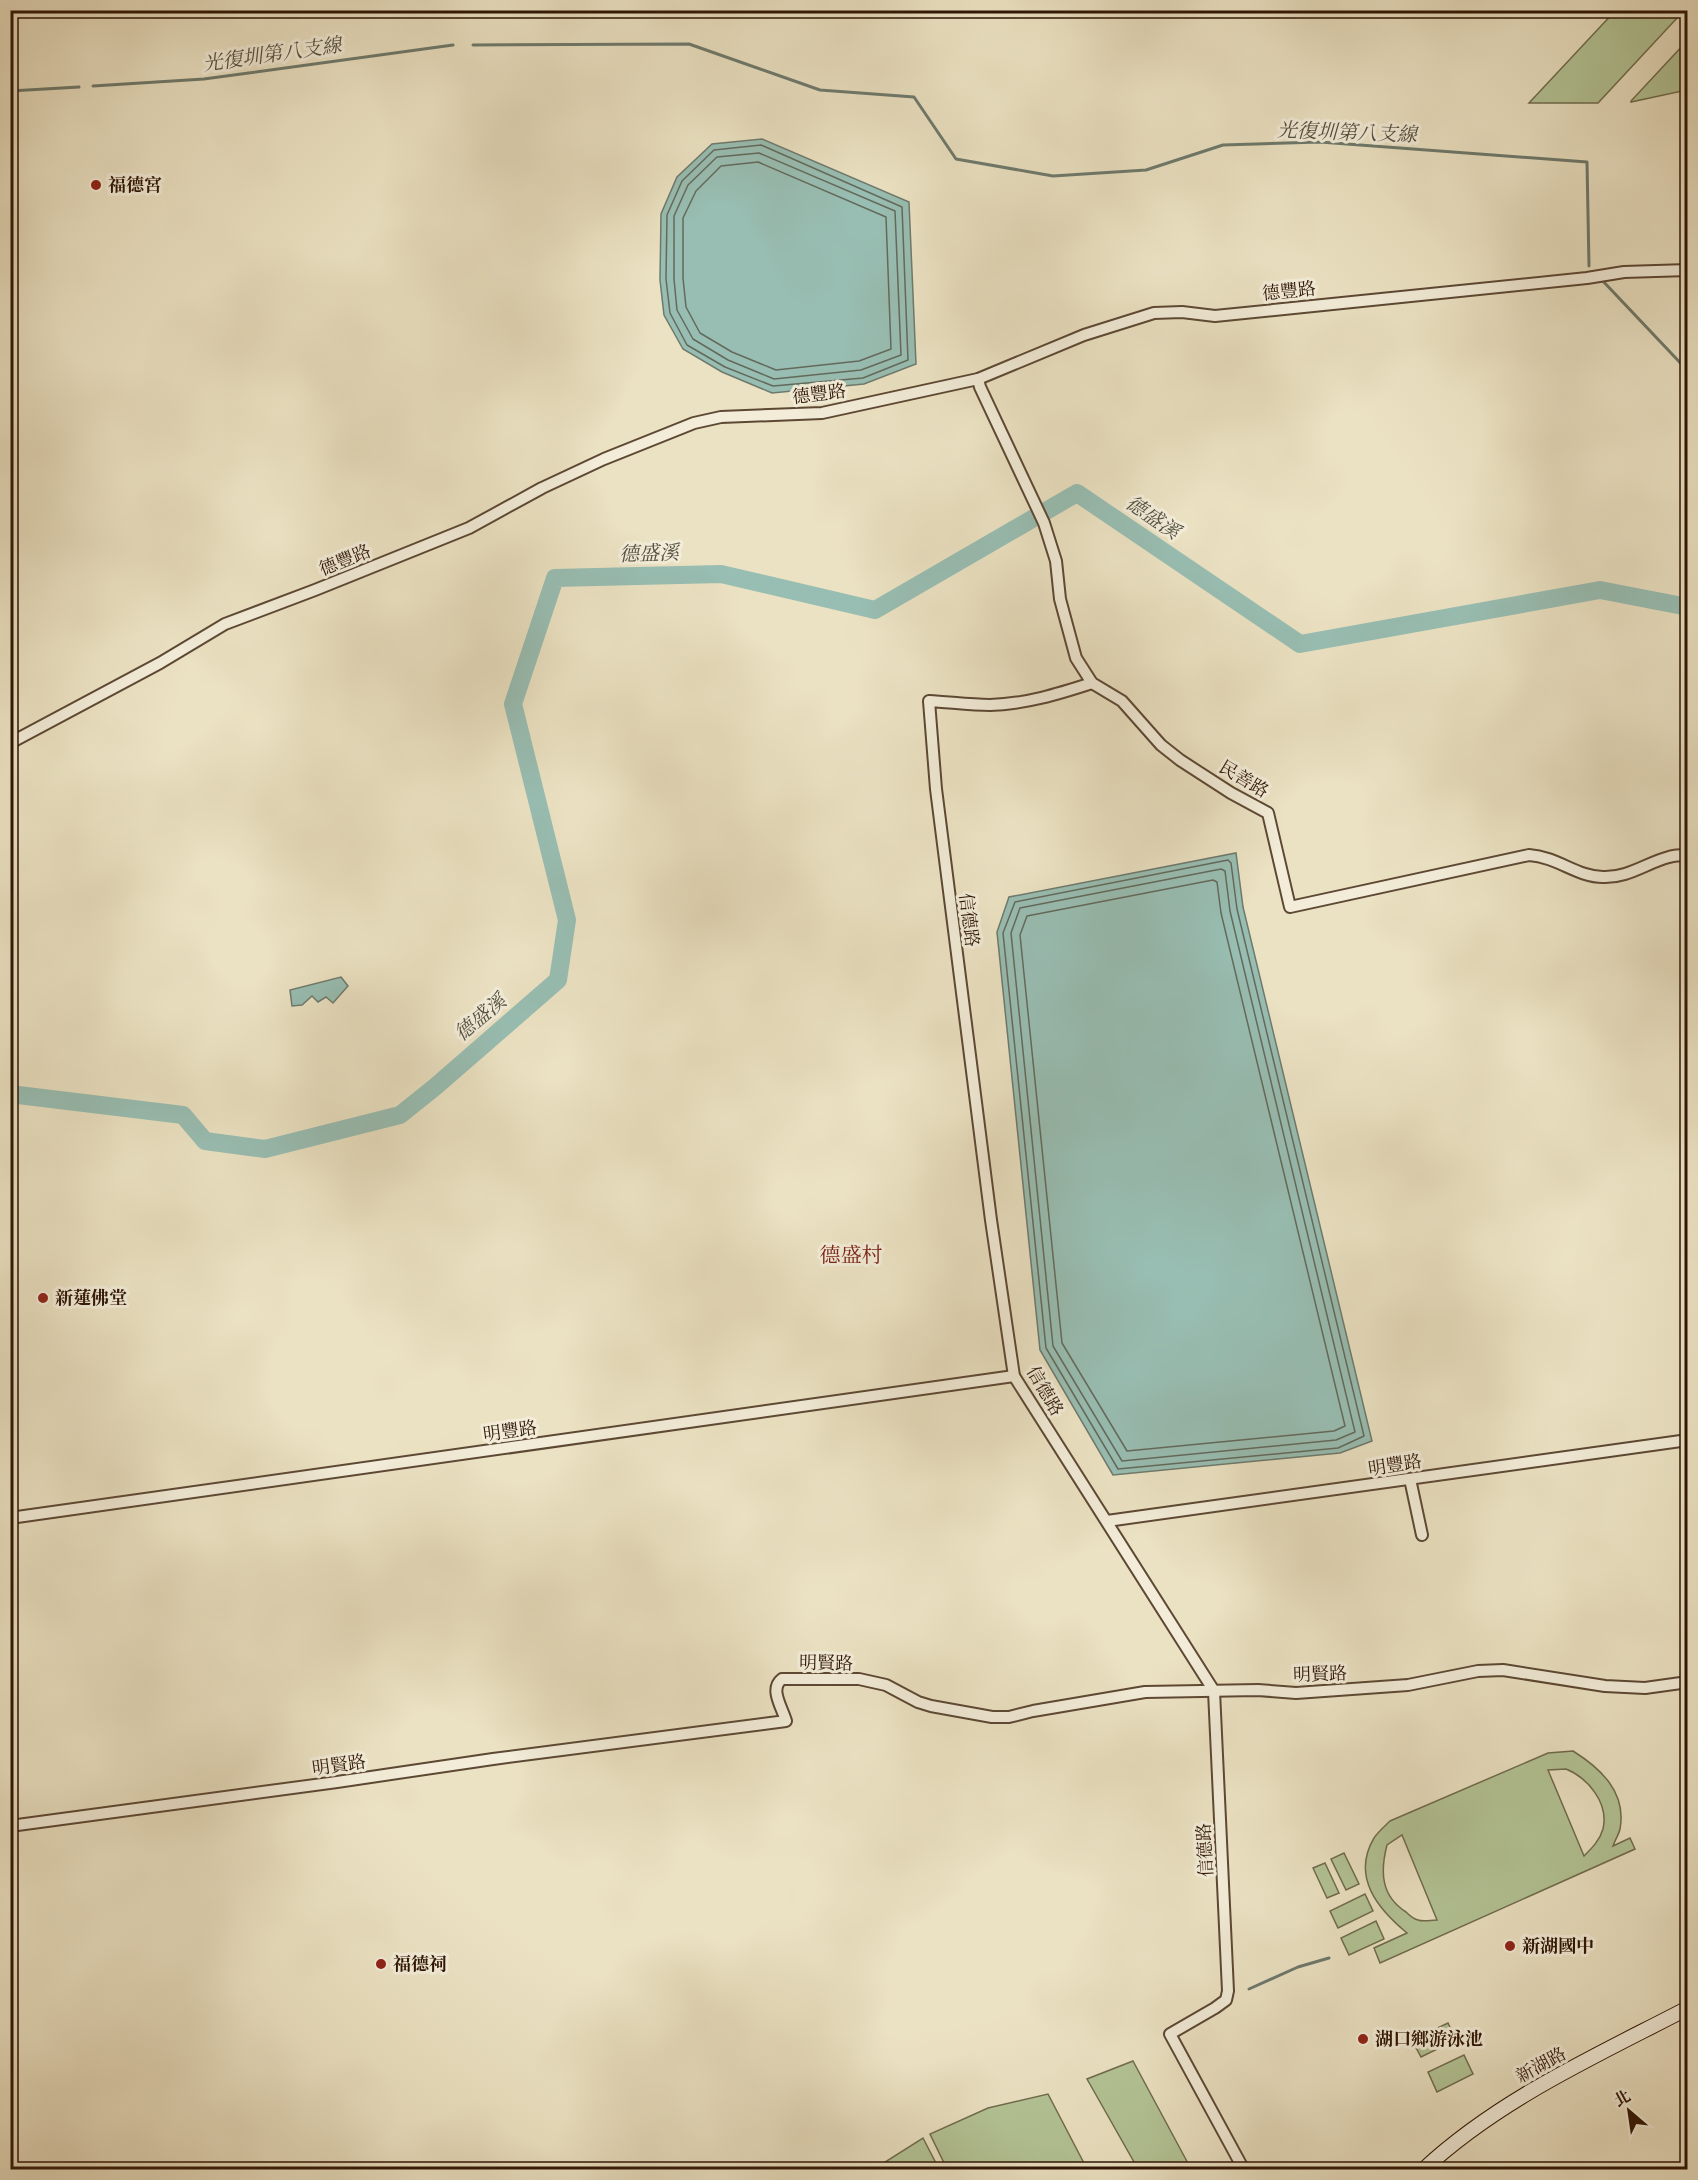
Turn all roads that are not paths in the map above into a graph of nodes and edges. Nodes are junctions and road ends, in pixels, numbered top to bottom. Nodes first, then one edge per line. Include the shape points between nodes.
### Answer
1 (1688, 270) edge
2 (978, 379) junction
3 (1092, 683) junction
4 (10, 743) edge
5 (1688, 855) edge
6 (1014, 1376) junction
7 (1688, 1440) edge
8 (1410, 1479) junction
9 (10, 1518) edge
10 (1107, 1521) junction
11 (1422, 1535) dead end
12 (1688, 1682) edge
13 (1214, 1691) junction
14 (10, 1827) edge
15 (1688, 2008) edge
16 (1244, 2169) edge
17 (1423, 2169) edge

1 - 2 street, 德豐路 via 1624,272 1215,316 1154,313 1084,335
2 - 3 street, 民善路 via 1044,523 1076,658
2 - 4 street, 德豐路 via 822,413 721,417 658,436 542,488 468,528 225,624
3 - 5 street, 民善路 via 1122,701 1161,745 1180,760 1268,813 1290,907 1529,855 1545,856 1588,876 1604,877 1626,874 1670,856
3 - 6 street, 信德路 via 1014,703 929,701 936,789
6 - 9 street, 明豐路
6 - 10 street, 信德路
7 - 8 street, 明豐路
8 - 10 street, 明豐路
8 - 11 street
10 - 13 street, 信德路
12 - 13 street, 明賢路 via 1645,1689 1495,1670 1359,1689 1296,1693
13 - 14 street, 明賢路 via 1146,1692 992,1717 931,1706 886,1685 859,1679 782,1679 775,1689 786,1721
13 - 16 street, 信德路 via 1228,1991 1226,2000 1170,2034
15 - 17 street, 新湖路 via 1510,2103

